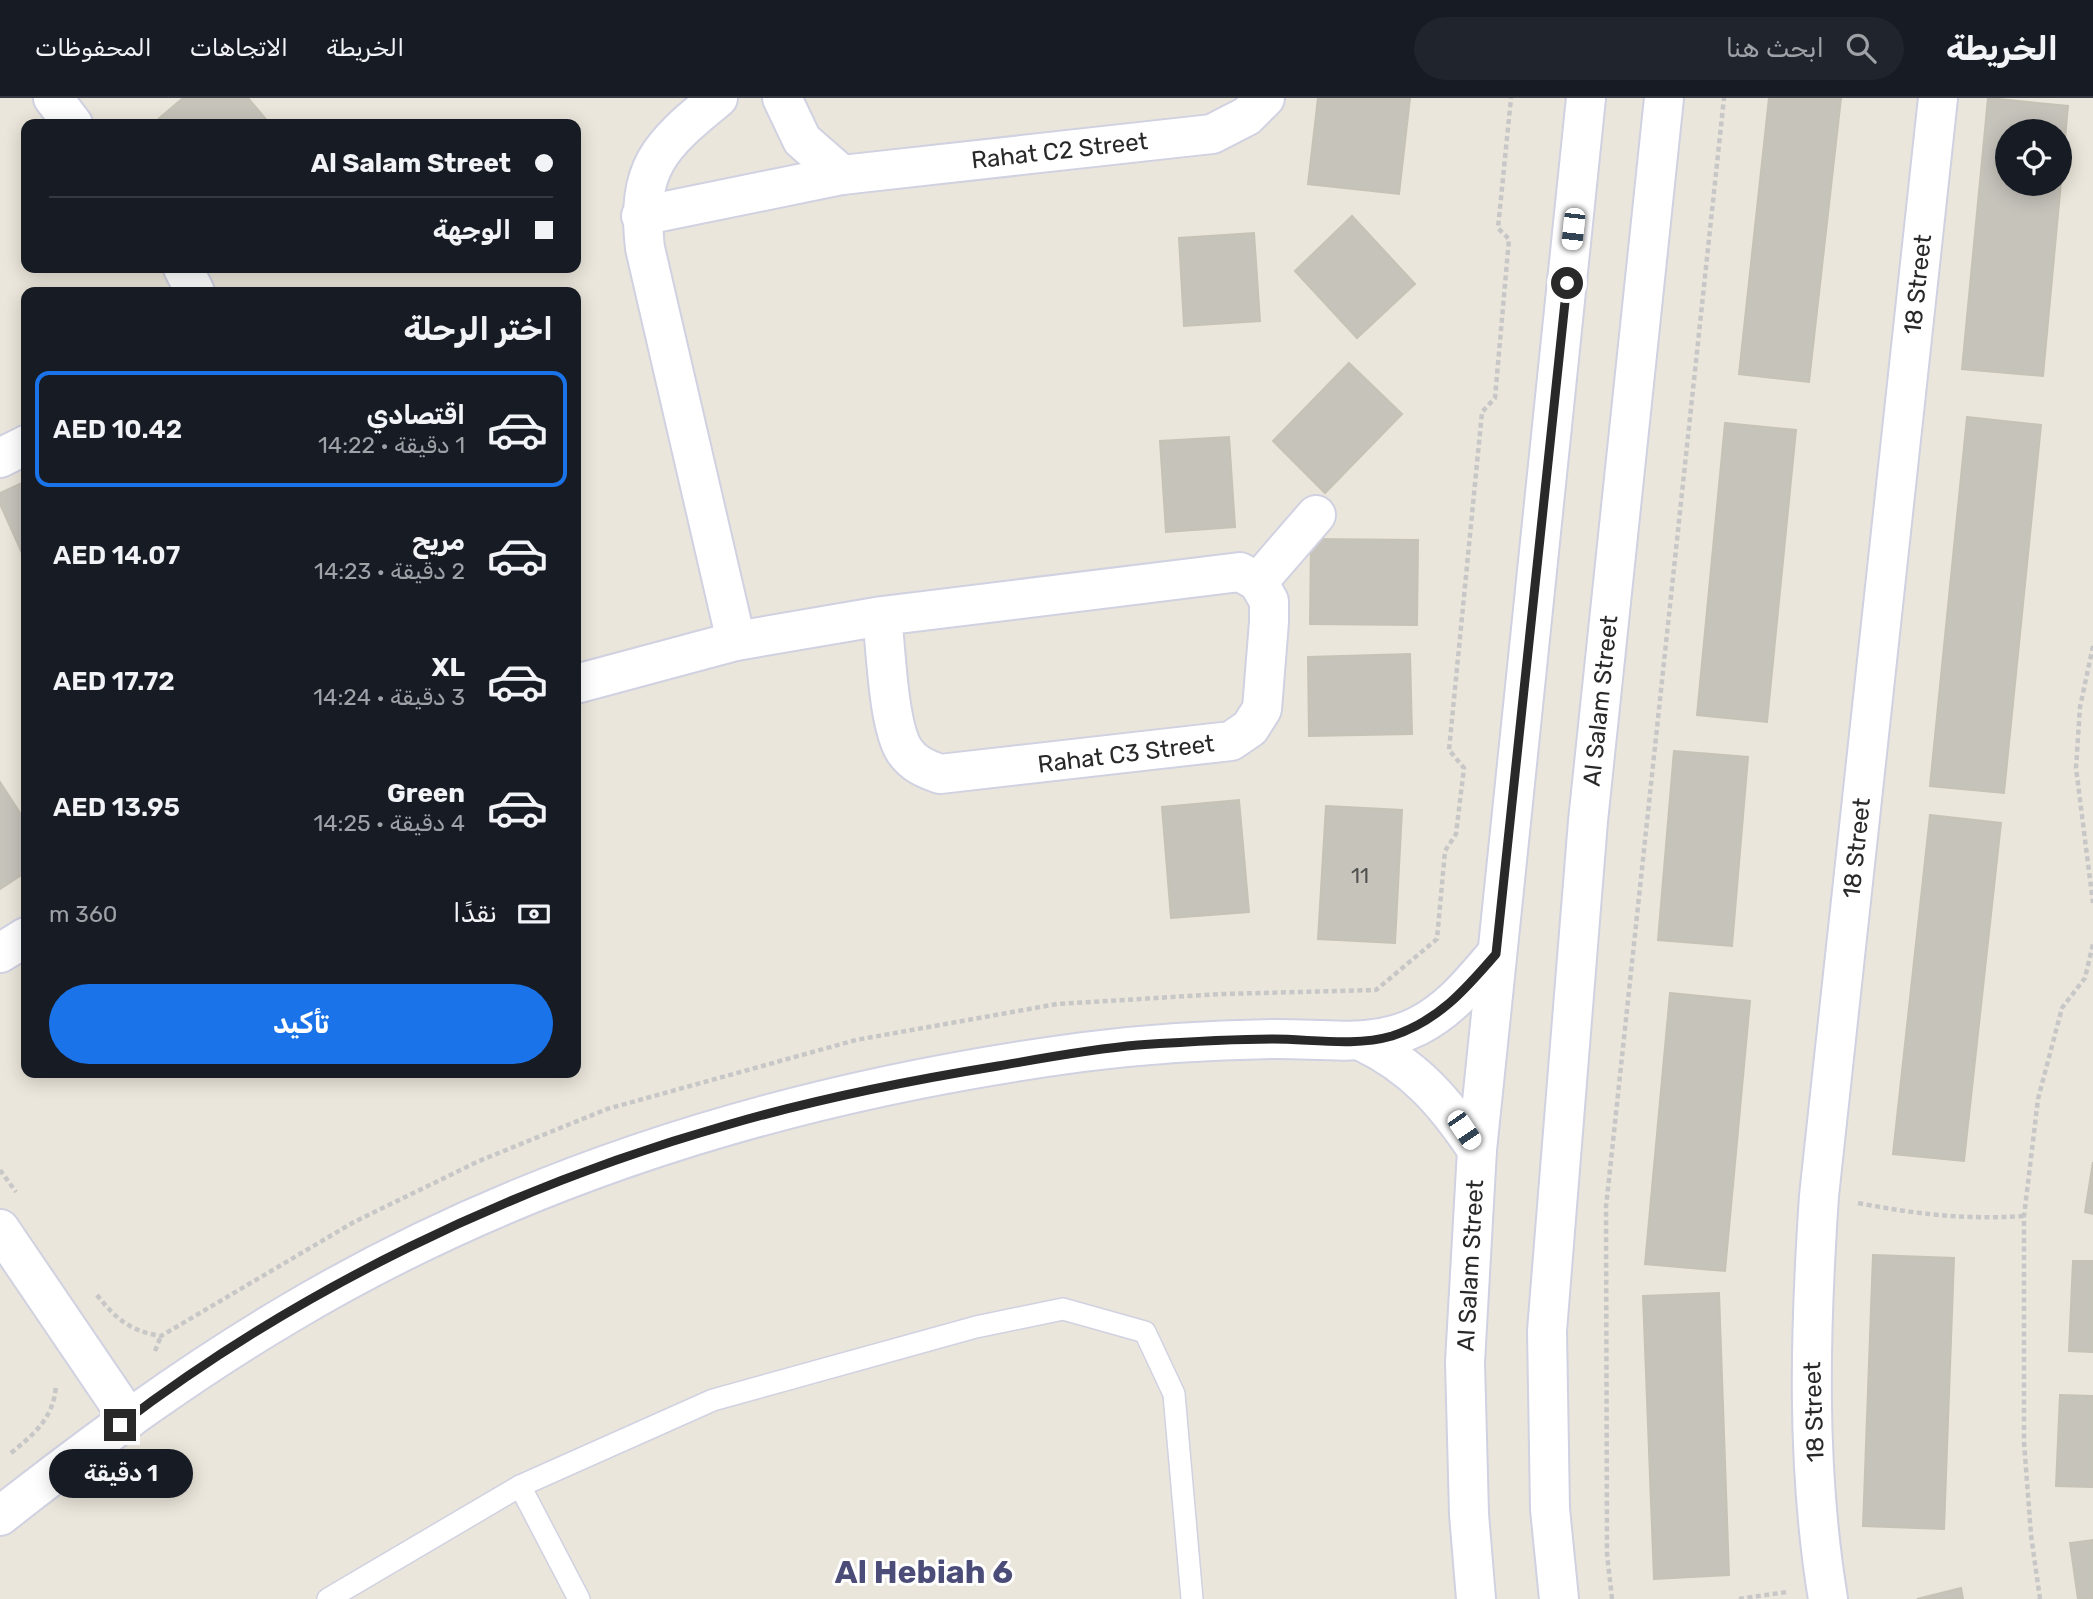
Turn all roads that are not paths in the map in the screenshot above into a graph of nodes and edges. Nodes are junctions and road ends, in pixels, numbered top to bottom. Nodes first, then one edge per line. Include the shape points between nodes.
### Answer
1 (53, 98) edge
2 (718, 98) edge
3 (782, 98) edge
4 (1265, 98) edge
5 (1586, 98) edge
6 (1664, 98) edge
7 (1938, 98) edge
8 (69, 119) edge
9 (842, 176) junction
10 (641, 216) junction
11 (21, 448) edge
12 (0, 458) edge
13 (1316, 515) dead end
14 (1258, 582) junction
15 (882, 616) junction
16 (736, 641) junction
17 (581, 683) edge
18 (21, 939) edge
19 (0, 953) edge
20 (1496, 954) junction
21 (1362, 1041) junction
22 (1477, 1150) junction
23 (12, 1217) edge
24 (129, 1419) junction
25 (520, 1486) junction
26 (0, 1516) edge
27 (1827, 1592) edge
28 (328, 1599) edge
29 (579, 1599) edge
30 (1192, 1599) edge
31 (1476, 1599) edge
32 (1559, 1599) edge

1 - 8 street
2 - 10 street via 669,141 653,163
3 - 9 street via 802,140
4 - 9 street, Rahat C2 Street via 1247,116 1212,134
5 - 20 street, Al Salam Street
6 - 32 street, Al Salam Street via 1588,821 1547,1331 1550,1509
7 - 27 street, 18 Street via 1819,1196 1811,1304 1813,1445
9 - 10 street, Rahat C2 Street
10 - 16 street
11 - 12 street
13 - 14 street
14 - 15 street via 1240,572 1215,573
14 - 15 street, Rahat C3 Street via 1269,601 1262,709 1250,728 1231,741 962,774 940,774 920,766 905,751 896,731
15 - 16 street
16 - 17 street
18 - 19 street
20 - 21 street via 1438,1014 1415,1028
20 - 22 street, Al Salam Street
21 - 22 street via 1432,1088
21 - 24 street via 1202,1041 1058,1055 898,1083 725,1125 568,1179 444,1232 292,1311
22 - 31 street, Al Salam Street via 1465,1362
23 - 24 street
24 - 26 street
25 - 28 lane
25 - 29 lane
25 - 30 lane via 713,1400 976,1327 1063,1309 1145,1332 1174,1394

